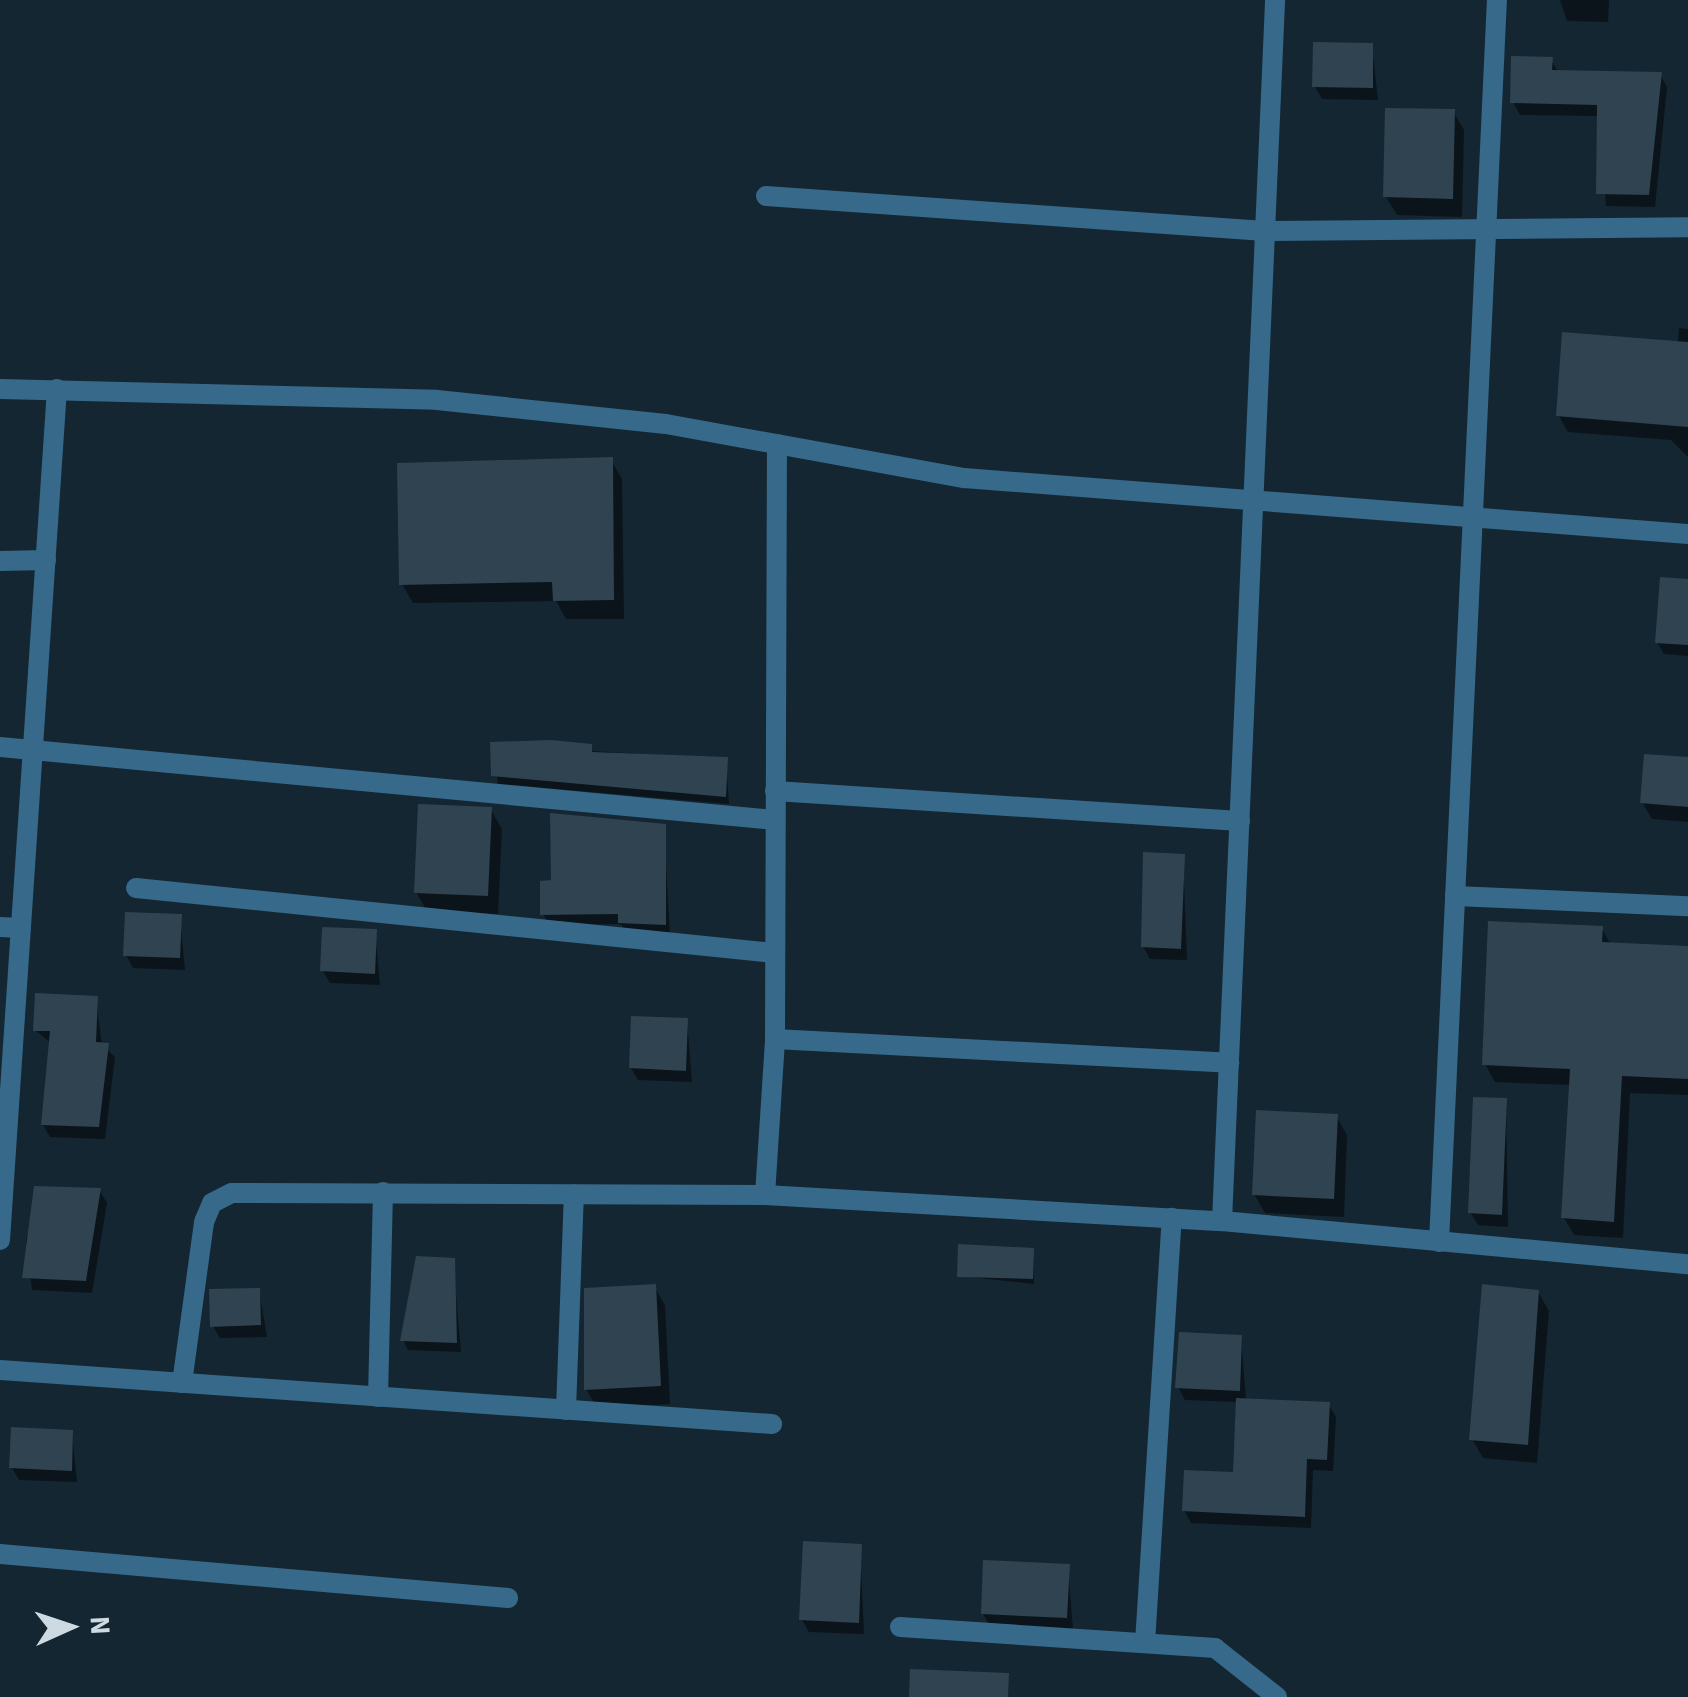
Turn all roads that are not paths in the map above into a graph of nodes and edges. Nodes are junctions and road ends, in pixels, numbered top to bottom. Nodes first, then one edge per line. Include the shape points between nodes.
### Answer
1 (1275, 0) edge
2 (1497, 0) edge
3 (766, 196) dead end
4 (1688, 227) edge
5 (1265, 231) junction
6 (1488, 234) junction
7 (0, 389) edge
8 (58, 389) junction
9 (777, 444) junction
10 (1253, 500) junction
11 (1472, 515) junction
12 (1688, 534) edge
13 (46, 560) junction
14 (0, 561) edge
15 (0, 747) edge
16 (36, 747) junction
17 (775, 791) junction
18 (775, 820) junction
19 (1240, 821) junction
20 (136, 888) dead end
21 (1454, 896) junction
22 (1688, 906) edge
23 (10, 927) edge
24 (774, 953) junction
25 (775, 1039) junction
26 (1229, 1064) junction
27 (2, 1189) edge
28 (383, 1192) junction
29 (574, 1194) junction
30 (765, 1195) junction
31 (1172, 1218) junction
32 (1222, 1221) junction
33 (0, 1240) edge
34 (1439, 1242) junction
35 (1688, 1264) edge
36 (0, 1370) edge
37 (182, 1383) junction
38 (378, 1397) junction
39 (566, 1410) junction
40 (772, 1424) dead end
41 (0, 1554) edge
42 (508, 1598) dead end
43 (900, 1627) dead end
44 (1145, 1644) junction
45 (1277, 1697) edge

1 - 5 street
2 - 6 street
3 - 5 street
4 - 6 street
5 - 6 street
5 - 10 street
6 - 11 street
7 - 8 street
8 - 9 street via 437,400
8 - 13 street
9 - 10 street via 964,478
9 - 17 street
10 - 11 street
10 - 19 street
11 - 12 street
11 - 21 street
13 - 14 street
13 - 16 street
15 - 16 street
16 - 18 street
16 - 23 street
17 - 18 street
17 - 19 street
18 - 24 street
19 - 26 street
20 - 24 street
21 - 22 street
21 - 34 street
23 - 27 street
24 - 25 street
25 - 26 street
25 - 30 street
26 - 32 street
27 - 33 street
28 - 29 street
28 - 37 street via 232,1193 212,1203
28 - 38 street
29 - 30 street
29 - 39 street
30 - 31 street
31 - 32 street
31 - 44 street
32 - 34 street
34 - 35 street
36 - 37 street
37 - 38 street
38 - 39 street
39 - 40 street
41 - 42 street
43 - 44 street
44 - 45 street via 1214,1648

